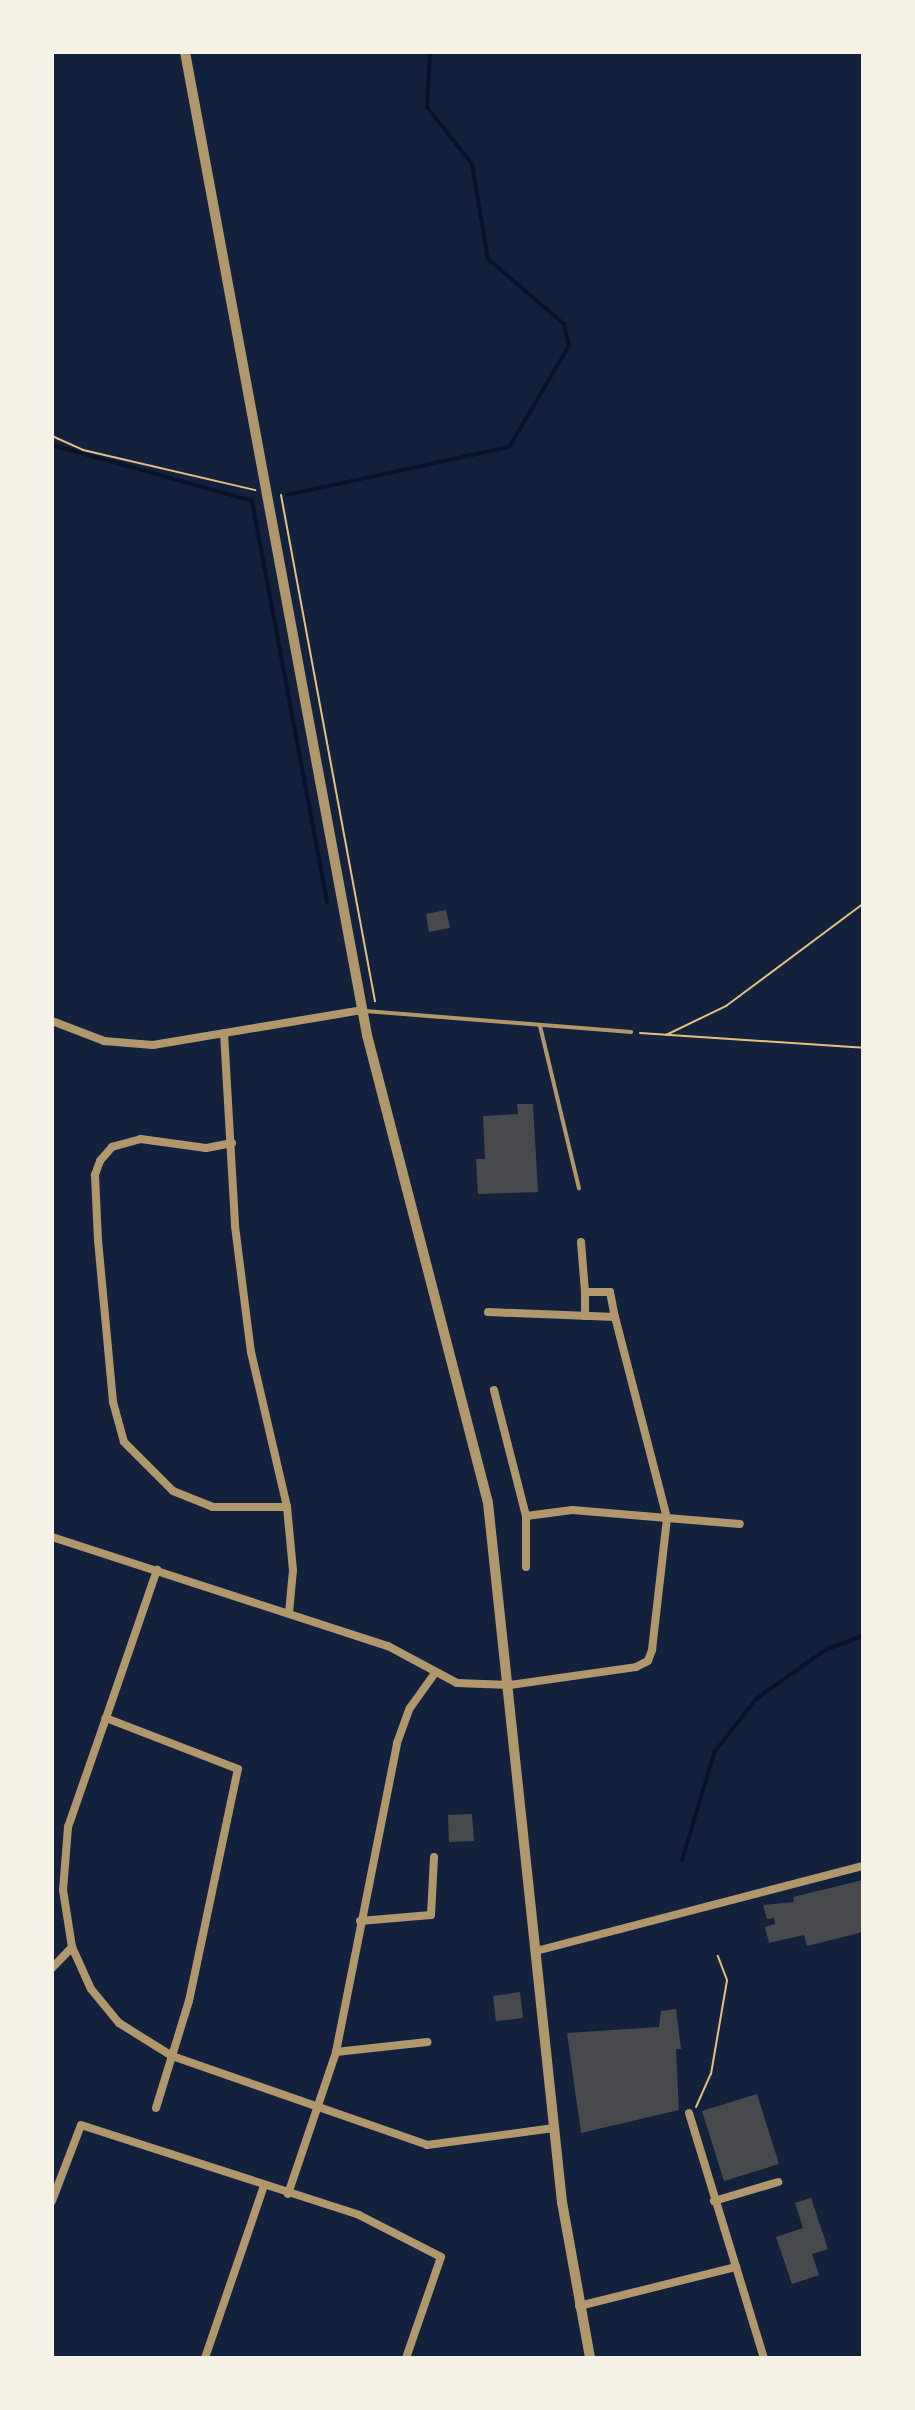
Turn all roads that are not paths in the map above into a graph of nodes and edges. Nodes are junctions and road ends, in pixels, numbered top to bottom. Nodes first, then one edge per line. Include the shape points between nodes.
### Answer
1 (185, 52) edge
2 (363, 1010) junction
3 (52, 1021) edge
4 (540, 1026) junction
5 (631, 1032) road end
6 (224, 1033) junction
7 (232, 1143) junction
8 (579, 1188) dead end
9 (581, 1242) dead end
10 (585, 1292) junction
11 (488, 1312) dead end
12 (585, 1316) junction
13 (615, 1317) junction
14 (494, 1390) dead end
15 (287, 1507) junction
16 (526, 1516) junction
17 (667, 1518) junction
18 (740, 1524) dead end
19 (52, 1537) edge
20 (526, 1567) dead end
21 (157, 1570) junction
22 (289, 1613) junction
23 (435, 1673) junction
24 (510, 1685) junction
25 (106, 1718) junction
26 (434, 1857) dead end
27 (863, 1866) edge
28 (360, 1921) junction
29 (72, 1947) junction
30 (536, 1951) junction
31 (52, 1968) edge
32 (427, 2042) dead end
33 (336, 2052) junction
34 (172, 2056) junction
35 (156, 2108) dead end
36 (316, 2109) junction
37 (689, 2113) road end
38 (554, 2128) junction
39 (778, 2182) dead end
40 (264, 2186) junction
41 (288, 2194) junction
42 (52, 2201) edge
43 (714, 2201) junction
44 (736, 2267) junction
45 (579, 2306) junction
46 (205, 2358) edge
47 (406, 2358) edge
48 (590, 2358) edge
49 (764, 2358) edge

1 - 2 street
2 - 4 lane
2 - 6 street
2 - 24 street via 402,1181 488,1503
3 - 6 street via 104,1041 153,1045
4 - 5 lane
4 - 8 lane
6 - 7 street
7 - 15 street via 235,1226 251,1352
7 - 15 street via 206,1148 141,1139 112,1147 100,1161 95,1175 98,1240 113,1402 124,1442 173,1491 213,1507
9 - 10 street
10 - 12 street
10 - 13 street via 610,1292
11 - 12 street
12 - 13 street
13 - 17 street
14 - 16 street
15 - 22 street via 293,1570
16 - 17 street via 572,1510
16 - 20 street
17 - 18 street
17 - 24 street via 648,1661
19 - 21 street
21 - 22 street
21 - 25 street
22 - 23 street via 388,1646
23 - 24 street via 457,1683
23 - 28 street via 410,1708 397,1743
24 - 30 street
25 - 29 street via 68,1827 63,1890
25 - 34 street via 238,1769
26 - 28 street via 431,1915
27 - 30 street
28 - 33 street
29 - 31 street
29 - 34 street via 104,2007 135,2036
30 - 38 street
32 - 33 street
33 - 36 street
34 - 35 street
34 - 36 street
36 - 38 street via 427,2145
36 - 41 street
37 - 43 street
38 - 45 street
39 - 43 street
40 - 41 street
40 - 42 street via 81,2125
40 - 46 street
41 - 47 street via 359,2215 441,2257
43 - 44 street
44 - 45 street
44 - 49 street
45 - 48 street

